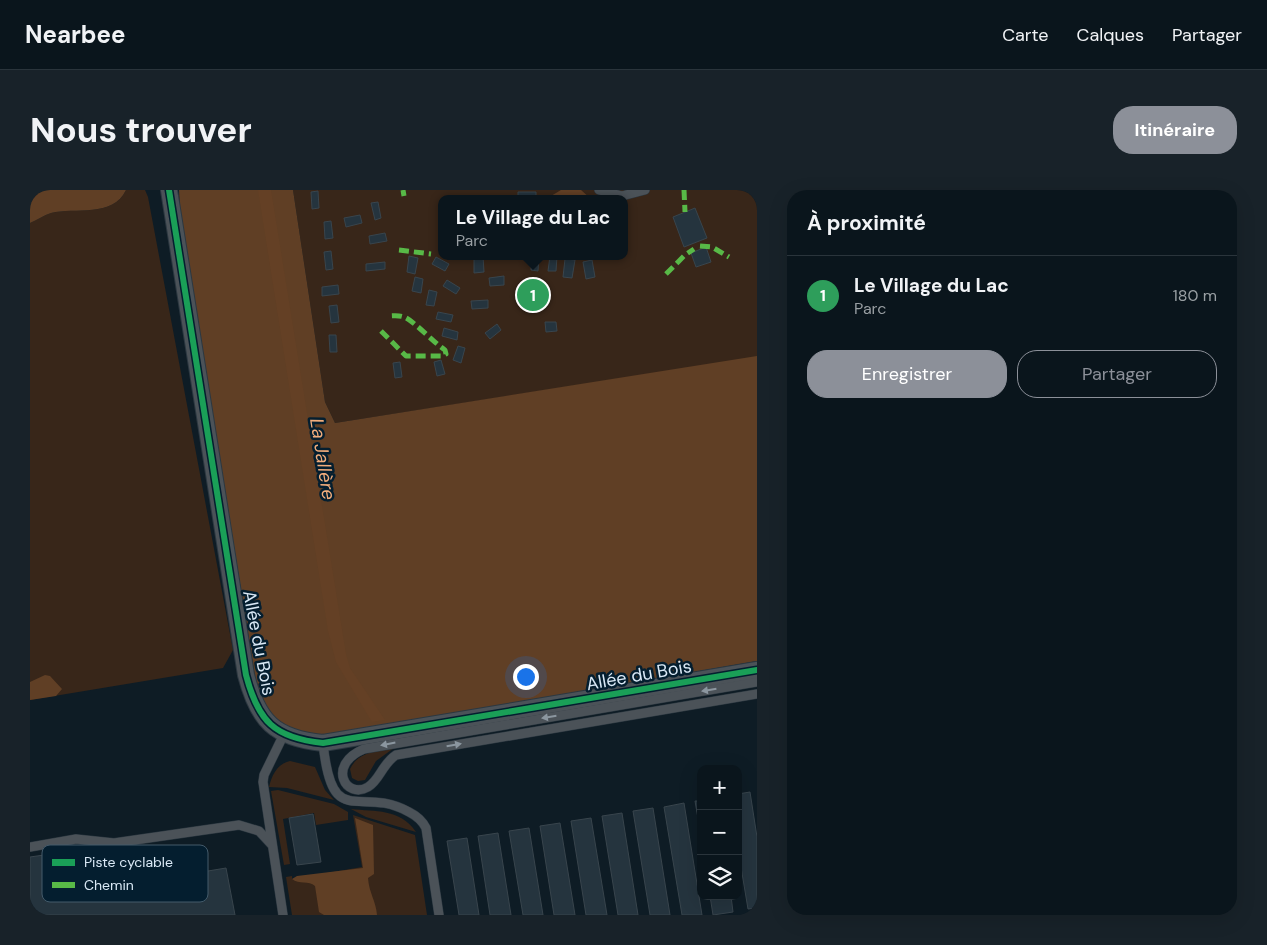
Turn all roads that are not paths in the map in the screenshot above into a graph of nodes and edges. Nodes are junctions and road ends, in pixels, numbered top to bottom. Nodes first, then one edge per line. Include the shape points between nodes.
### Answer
1 (169, 190) edge
2 (599, 190) edge
3 (645, 190) edge
4 (618, 195) edge
5 (626, 195) edge
6 (757, 670) edge
7 (757, 682) edge
8 (757, 694) edge
9 (284, 734) junction
10 (323, 743) junction
11 (272, 845) junction
12 (30, 847) edge
13 (283, 915) edge
14 (439, 915) edge

1 - 9 street, Allée du Bois via 246,675 260,714
2 - 4 lane
3 - 5 lane
6 - 10 street, Allée du Bois
7 -> 8 lane via 364,749 347,760 342,768 342,777 347,785 361,789 368,787 388,760 396,755
9 - 10 street, Allée du Bois via 305,742
9 - 11 lane via 263,782
10 - 14 lane via 329,781 343,799 352,803 383,803 402,808 423,822
11 - 12 lane via 259,831 239,825 114,843 76,839
11 - 13 lane

